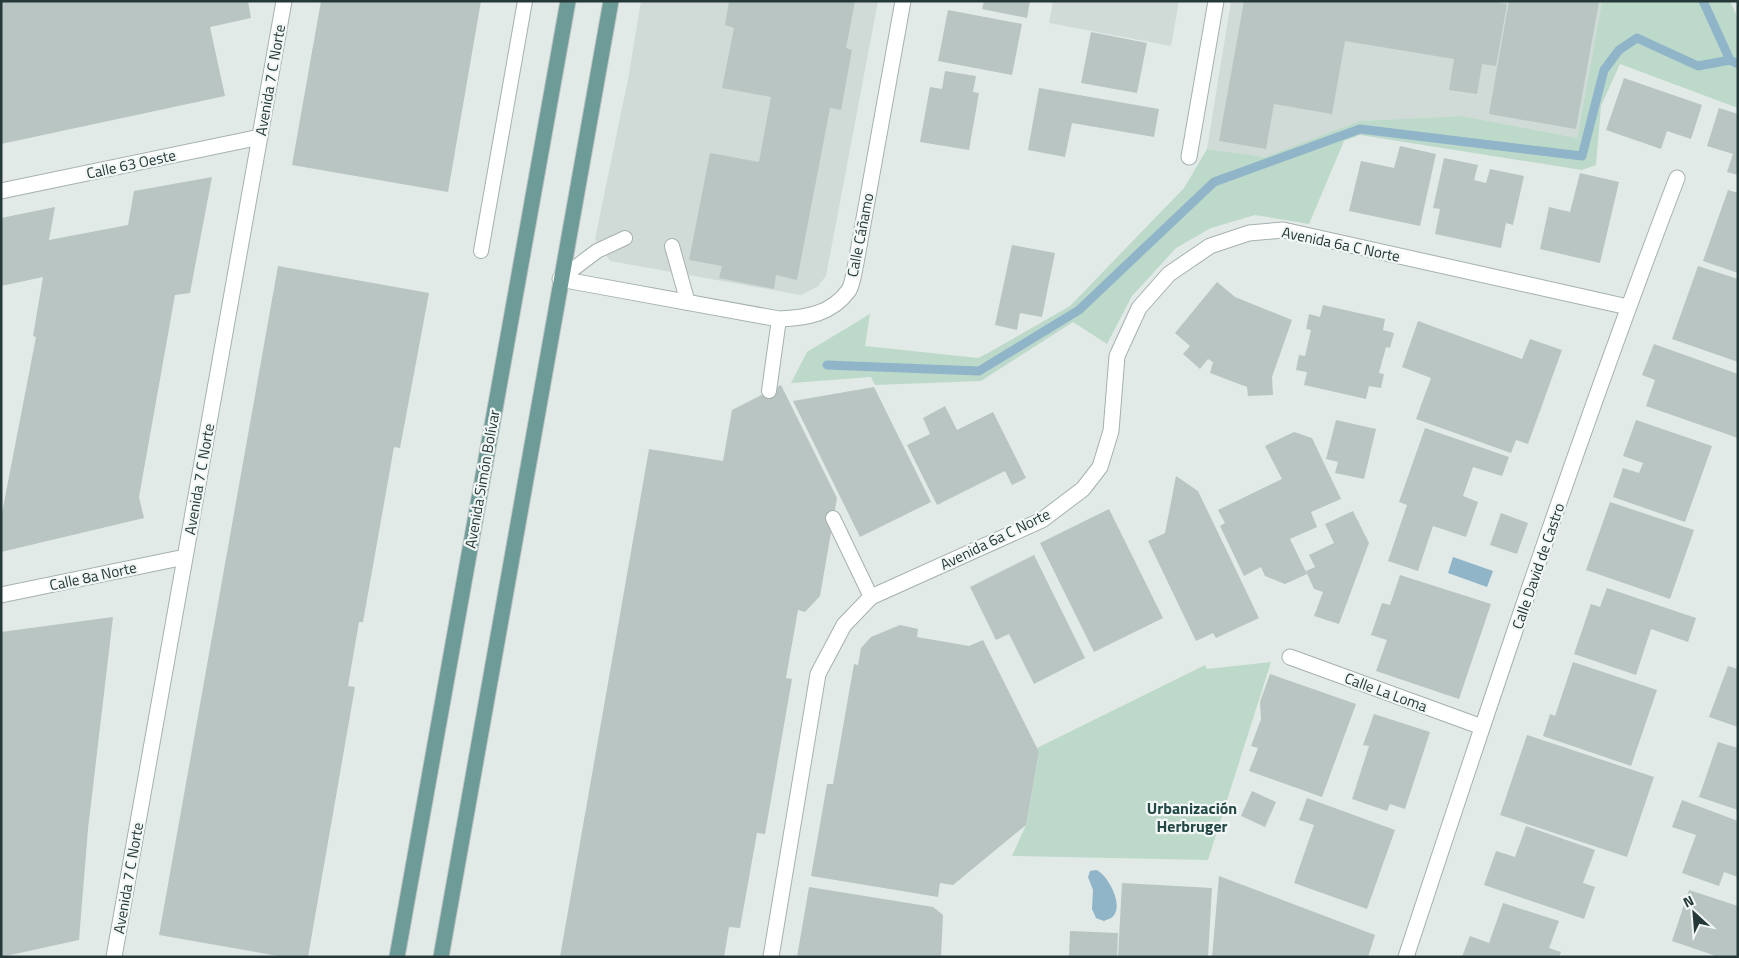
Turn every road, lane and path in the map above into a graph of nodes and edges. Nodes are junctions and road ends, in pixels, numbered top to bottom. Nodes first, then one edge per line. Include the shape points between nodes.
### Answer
1 (284, 1) edge
2 (525, 1) edge
3 (568, 1) edge
4 (611, 1) edge
5 (903, 1) edge
6 (1216, 1) edge
7 (260, 137) junction
8 (1188, 157) dead end
9 (1677, 178) dead end
10 (1, 191) edge
11 (625, 238) dead end
12 (672, 246) dead end
13 (481, 251) dead end
14 (560, 279) junction
15 (688, 303) junction
16 (1628, 307) junction
17 (779, 319) junction
18 (769, 391) dead end
19 (833, 518) dead end
20 (185, 557) junction
21 (1, 595) edge
22 (871, 597) junction
23 (1290, 657) dead end
24 (1482, 727) junction
25 (114, 957) edge
26 (397, 957) edge
27 (441, 957) edge
28 (771, 957) edge
29 (1406, 957) edge

1 - 7 street, Avenida 7 C Norte
2 - 13 lane
3 - 26 main road, Avenida Simón Bolívar
4 - 14 main road
5 - 17 street, Calle Cáñamo via 849,289 826,311 804,318
6 - 8 street
7 - 10 street, Calle 63 Oeste
7 - 20 street, Avenida 7 C Norte
9 - 16 street, Calle David de Castro
11 - 14 lane via 597,251
12 - 15 lane
14 - 15 street, Calle Cáñamo
14 - 27 main road
15 - 17 street, Calle Cáñamo
16 - 22 street, Avenida 6a C Norte via 1283,230 1249,233 1210,246 1169,274 1139,308 1118,356 1111,431 1100,467 1083,490 1042,520
16 - 24 street, Calle David de Castro
17 - 18 lane
19 - 22 lane
20 - 21 street, Calle 8a Norte
20 - 25 street, Avenida 7 C Norte
22 - 28 street, Avenida 6a C Norte via 844,625 818,674
23 - 24 street, Calle La Loma
24 - 29 street, Calle David de Castro

